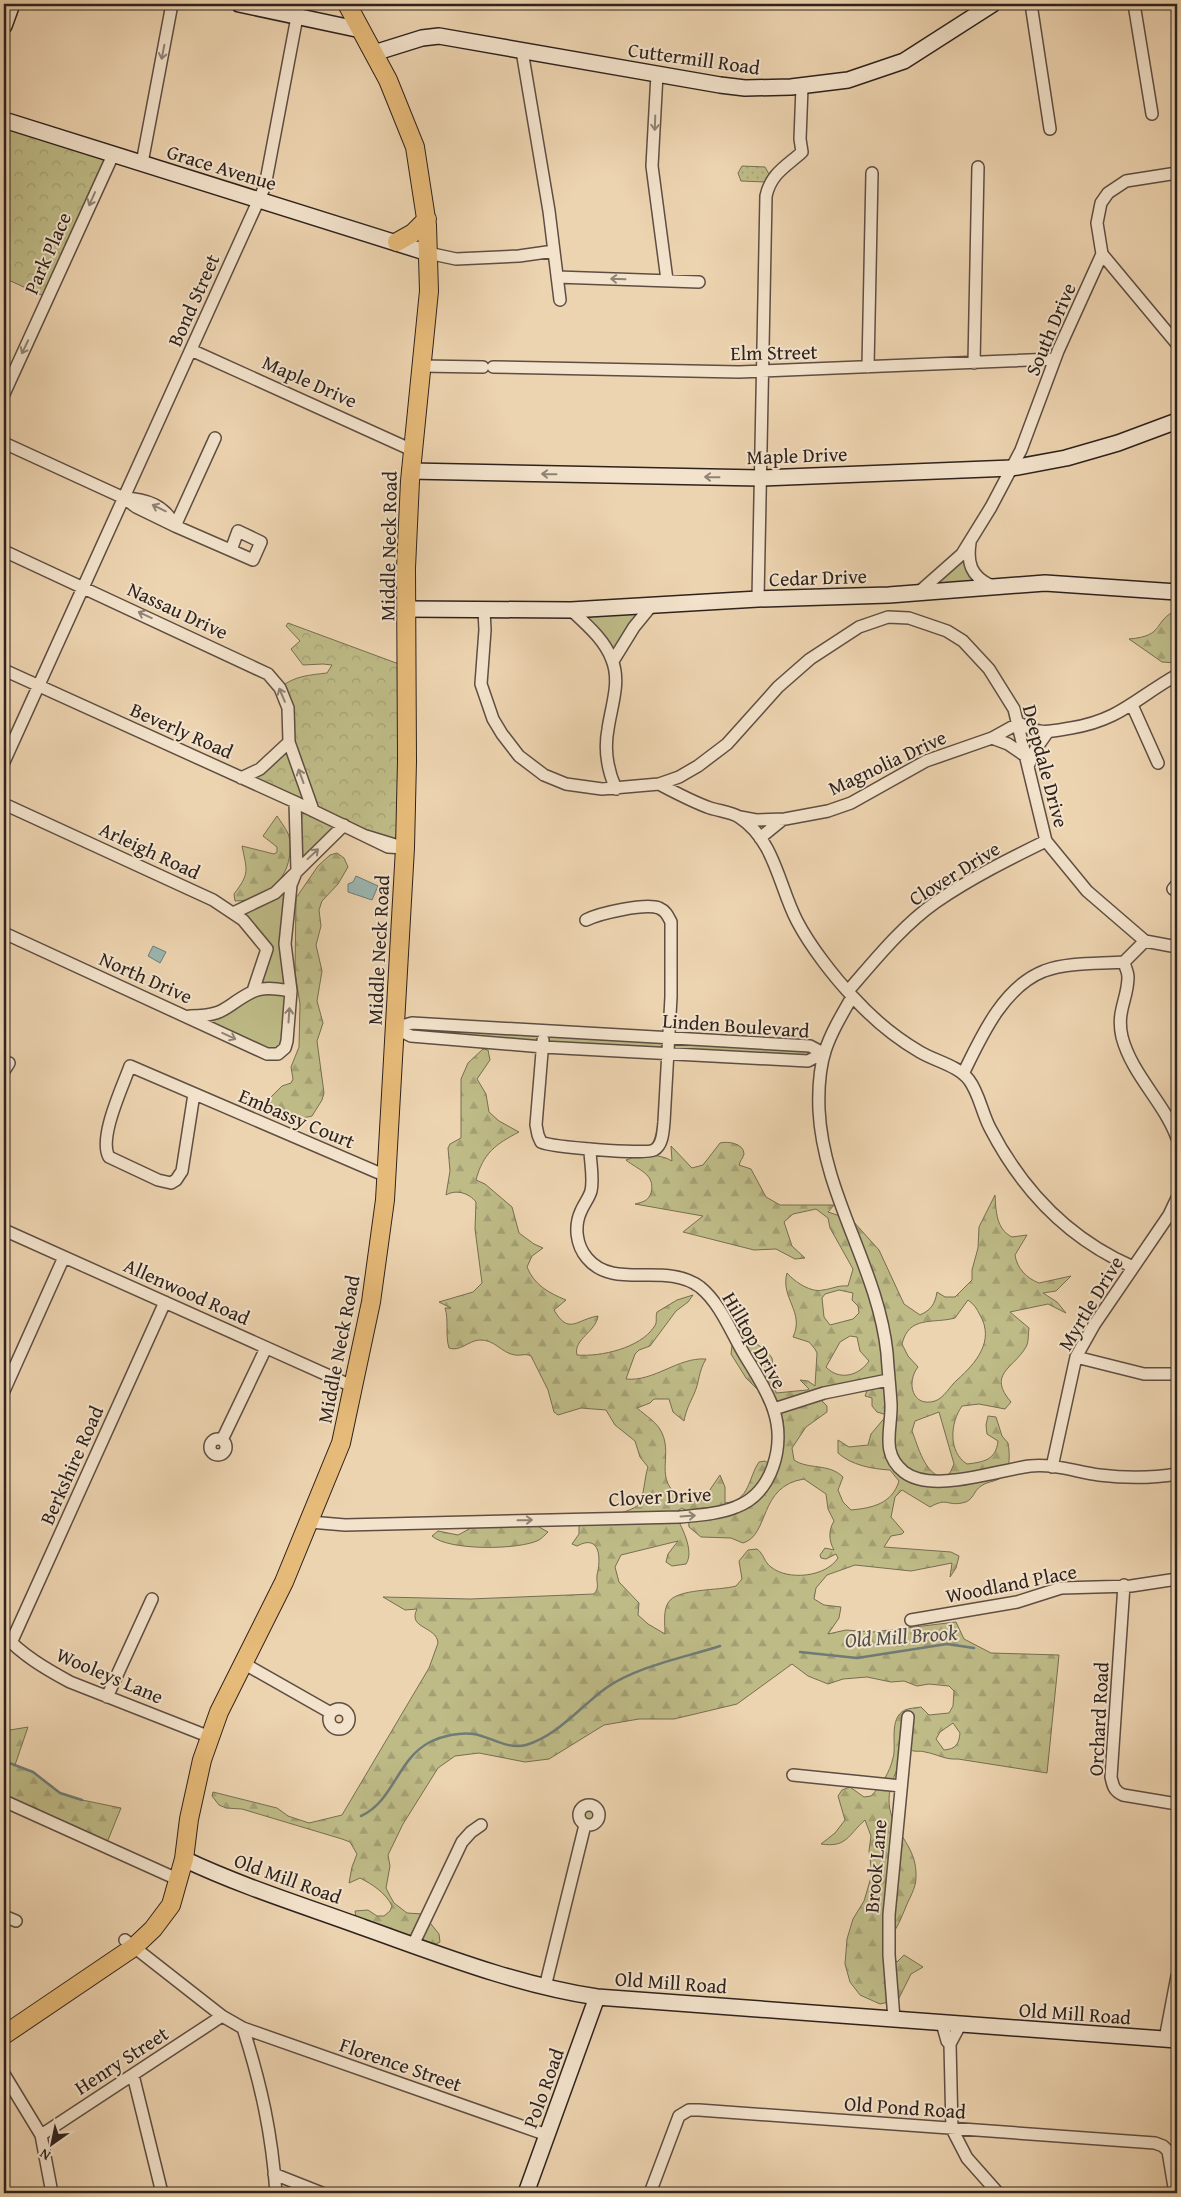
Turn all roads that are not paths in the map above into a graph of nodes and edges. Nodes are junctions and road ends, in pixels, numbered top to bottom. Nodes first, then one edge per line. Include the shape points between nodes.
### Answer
1 (12, 4) edge
2 (172, 4) edge
3 (239, 4) edge
4 (347, 4) edge
5 (993, 4) edge
6 (1031, 4) edge
7 (1134, 4) edge
8 (297, 17) junction
9 (4, 26) edge
10 (361, 30) junction
11 (522, 51) junction
12 (374, 53) junction
13 (657, 74) junction
14 (802, 86) junction
15 (1152, 114) dead end
16 (4, 120) edge
17 (1050, 129) dead end
18 (112, 154) junction
19 (142, 163) junction
20 (978, 166) dead end
21 (872, 173) dead end
22 (1177, 173) edge
23 (258, 199) junction
24 (427, 219) junction
25 (397, 242) junction
26 (554, 251) junction
27 (428, 253) junction
28 (1102, 254) junction
29 (557, 277) junction
30 (667, 280) junction
31 (699, 282) dead end
32 (560, 300) dead end
33 (1177, 344) edge
34 (191, 350) junction
35 (1055, 359) junction
36 (974, 363) junction
37 (421, 366) junction
38 (868, 367) junction
39 (763, 371) junction
40 (4, 394) edge
41 (1177, 421) edge
42 (215, 438) dead end
43 (4, 443) edge
44 (412, 450) junction
45 (1012, 468) junction
46 (410, 471) junction
47 (760, 478) junction
48 (124, 498) junction
49 (175, 526) junction
50 (970, 541) junction
51 (231, 550) dead end
52 (4, 551) edge
53 (990, 585) junction
54 (84, 587) junction
55 (919, 592) junction
56 (1177, 592) edge
57 (889, 594) junction
58 (758, 599) junction
59 (652, 606) junction
60 (407, 608) junction
61 (484, 610) junction
62 (571, 610) junction
63 (888, 617) junction
64 (613, 661) junction
65 (4, 670) edge
66 (1177, 675) edge
67 (38, 686) junction
68 (1132, 705) junction
69 (1019, 723) junction
70 (1047, 733) junction
71 (992, 738) junction
72 (289, 742) junction
73 (1028, 760) junction
74 (4, 762) edge
75 (1158, 763) dead end
76 (242, 778) junction
77 (659, 784) junction
78 (616, 789) junction
79 (295, 802) junction
80 (4, 804) edge
81 (313, 810) junction
82 (738, 817) junction
83 (782, 820) junction
84 (344, 825) junction
85 (760, 838) junction
86 (1046, 841) junction
87 (405, 848) junction
88 (297, 870) junction
89 (233, 913) junction
90 (586, 920) dead end
91 (4, 933) edge
92 (1145, 941) junction
93 (285, 944) junction
94 (1177, 947) edge
95 (267, 949) junction
96 (1124, 962) junction
97 (291, 991) junction
98 (253, 992) junction
99 (850, 994) junction
100 (186, 1016) junction
101 (423, 1023) junction
102 (395, 1028) junction
103 (544, 1031) junction
104 (422, 1037) junction
105 (669, 1039) junction
106 (769, 1044) junction
107 (543, 1047) junction
108 (822, 1053) junction
109 (668, 1054) junction
110 (768, 1059) junction
111 (963, 1074) junction
112 (194, 1094) junction
113 (1177, 1138) edge
114 (590, 1149) junction
115 (386, 1176) junction
116 (1177, 1198) edge
117 (1174, 1213) edge
118 (4, 1230) edge
119 (64, 1257) junction
120 (1133, 1267) junction
121 (165, 1302) junction
122 (266, 1348) junction
123 (1076, 1357) junction
124 (1177, 1374) edge
125 (888, 1380) junction
126 (354, 1387) junction
127 (4, 1391) edge
128 (774, 1409) junction
129 (222, 1440) dead end
130 (1052, 1467) junction
131 (1177, 1474) edge
132 (310, 1522) junction
133 (1177, 1579) edge
134 (1124, 1585) junction
135 (152, 1599) dead end
136 (911, 1620) dead end
137 (7, 1639) edge
138 (243, 1663) junction
139 (107, 1697) junction
140 (330, 1713) dead end
141 (908, 1717) dead end
142 (210, 1737) junction
143 (793, 1775) dead end
144 (902, 1786) junction
145 (4, 1801) edge
146 (1177, 1804) edge
147 (586, 1824) dead end
148 (482, 1825) dead end
149 (184, 1859) junction
150 (177, 1879) junction
151 (4, 1916) edge
152 (16, 1921) dead end
153 (130, 1943) junction
154 (413, 1944) junction
155 (1177, 1976) edge
156 (545, 1987) junction
157 (597, 1996) junction
158 (222, 2016) junction
159 (894, 2019) junction
160 (4, 2021) edge
161 (942, 2023) junction
162 (960, 2025) junction
163 (243, 2028) junction
164 (4, 2035) edge
165 (1171, 2040) edge
166 (950, 2044) junction
167 (4, 2074) edge
168 (133, 2075) junction
169 (952, 2129) junction
170 (41, 2135) junction
171 (547, 2135) junction
172 (274, 2174) junction
173 (52, 2193) edge
174 (162, 2193) edge
175 (276, 2193) edge
176 (322, 2193) edge
177 (526, 2193) edge
178 (650, 2193) edge
179 (998, 2193) edge
180 (1174, 2193) edge

1 - 9 street
2 -> 19 street
3 - 8 street
4 - 10 main road, Middle Neck Road
5 - 14 street, Cuttermill Road via 904,61 848,80
6 - 17 street
7 - 15 street
8 - 10 street
8 - 23 street, Bond Street via 272,162
10 - 12 main road, Middle Neck Road
11 - 12 street, Cuttermill Road via 439,36
11 - 13 street, Cuttermill Road
11 - 26 street
12 - 24 main road, Middle Neck Road via 392,87 415,147
13 - 14 street, Cuttermill Road via 745,88
13 -> 30 street via 652,166
14 - 39 street via 802,152 774,176 766,196
16 - 18 street, Grace Avenue
18 - 19 street, Grace Avenue
18 -> 40 street, Park Place
19 - 23 street, Grace Avenue
20 - 36 street
21 - 38 street
22 - 28 street via 1126,180 1108,193 1101,203 1097,223
23 - 25 street, Grace Avenue
23 - 34 street, Bond Street
24 - 25 main road via 414,233
24 - 27 main road, Middle Neck Road
25 - 27 street, Grace Avenue
26 - 27 street via 456,259
26 - 29 street
27 - 37 main road, Middle Neck Road via 429,291
28 - 33 street
28 - 35 street, South Drive
30 -> 29 street
29 - 32 street
30 - 31 street
34 - 44 street, Maple Drive
34 - 48 street, Bond Street
35 - 36 street, Elm Street
35 - 45 street, South Drive via 1027,437
36 - 38 street, Elm Street
37 - 39 street, Elm Street
37 - 44 main road, Middle Neck Road
38 - 39 street, Elm Street
39 - 47 street
41 - 45 street, Maple Drive via 1066,458
42 - 49 street
43 - 48 street
44 - 46 main road, Middle Neck Road
45 - 47 street, Maple Drive
45 - 50 street, South Drive
47 -> 46 street, Maple Drive
46 - 60 main road, Middle Neck Road
47 - 58 street
48 - 49 street
48 - 54 street, Bond Street
49 - 51 street
50 - 53 street, South Drive via 969,564 976,577
50 - 55 street, South Drive via 956,561
52 - 54 street, Nassau Drive
53 - 55 street, Cedar Drive
53 - 56 street, Cedar Drive via 1045,583
54 - 67 street, Bond Street
72 -> 54 street, Nassau Drive via 288,708 280,688 268,674
55 - 57 street, Cedar Drive
57 - 58 street, Cedar Drive
57 - 63 street
58 - 59 street, Cedar Drive
59 - 62 street, Cedar Drive
59 - 64 street via 634,627
60 - 61 street, Cedar Drive via 431,616 460,610
60 - 87 main road, Middle Neck Road
61 - 62 street, Cedar Drive
61 - 78 street, Deepdale Drive via 486,630 481,684 493,719 509,746 534,768 566,784
62 - 64 street via 588,626
63 - 69 street, Deepdale Drive via 909,618 963,641 989,669
63 - 77 street, Deepdale Drive via 859,627 827,646 778,687 727,744 679,777
64 - 78 street via 616,690 606,754
65 - 67 street, Beverly Road
66 - 68 street
67 - 74 street, Bond Street
67 - 76 street, Beverly Road
68 - 70 street via 1093,725
68 - 75 street
69 - 70 street
69 - 71 street, Magnolia Drive
69 - 73 street, Deepdale Drive
70 - 73 street
71 - 73 street via 1008,744
71 - 83 street, Magnolia Drive via 926,761 851,803
72 - 76 street via 260,769
81 -> 72 street, Nassau Drive
73 - 86 street, Deepdale Drive
76 - 79 street, Beverly Road
77 - 78 street, Deepdale Drive
77 - 82 street
79 - 81 street, Beverly Road
79 - 88 street
80 - 89 street, Arleigh Road via 172,880
81 - 84 street, Beverly Road
82 - 83 street, Magnolia Drive
82 - 85 street
83 - 85 street
84 - 87 street, Beverly Road via 388,847
88 -> 84 street
85 - 99 street via 776,866 797,921
86 - 92 street, Deepdale Drive via 1087,891
86 - 99 street, Clover Drive via 995,866 936,902 890,943
87 - 102 main road, Middle Neck Road
88 - 89 street via 275,893
88 - 93 street via 291,885
89 - 95 street, Arleigh Road
90 - 105 street via 612,910 655,907 668,914 672,941
91 - 100 street, North Drive
92 - 94 street
92 - 96 street
93 - 95 street
93 - 97 street
95 - 98 street
96 - 111 street via 1065,966 1031,978 993,1016
96 - 113 street via 1128,977 1120,1019 1122,1037 1135,1067
97 - 98 street via 270,988
100 -> 97 street, North Drive via 273,1055 282,1052 286,1045
98 - 100 street via 220,1012
99 - 108 street, Clover Drive
99 - 111 street via 918,1051
101 - 102 street, Linden Boulevard
101 - 103 street, Linden Boulevard
101 - 104 street
102 - 104 street, Linden Boulevard via 411,1036
102 - 115 main road, Middle Neck Road
103 - 105 street, Linden Boulevard
103 - 107 street
104 - 107 street, Linden Boulevard
105 - 106 street, Linden Boulevard
105 - 109 street
106 - 108 street, Linden Boulevard via 810,1046
106 - 110 street
107 - 109 street, Linden Boulevard
107 - 114 street via 536,1125 538,1135 544,1144
108 - 110 street, Linden Boulevard via 808,1061
108 - 125 street, Clover Drive via 819,1109 825,1152 839,1201 873,1292 887,1352
109 - 110 street, Linden Boulevard
109 - 114 street via 664,1122 658,1146 649,1151
111 - 120 street via 974,1088 990,1128 1010,1163 1031,1192 1084,1241
112 - 112 street, Embassy Court via 182,1171 176,1180 171,1183 158,1180 109,1157 106,1140 130,1066
112 - 115 street, Embassy Court
114 - 128 street, Hilltop Drive via 591,1190 581,1210 577,1230 578,1242 586,1257 601,1270 612,1274 670,1275 700,1287 714,1302
115 - 126 main road, Middle Neck Road via 371,1302
116 - 117 street, Myrtle Drive
117 - 120 street, Myrtle Drive
118 - 119 street, Allenwood Road
119 - 121 street, Allenwood Road
119 - 127 street
120 - 123 street, Myrtle Drive
121 - 122 street, Allenwood Road
121 - 137 street, Berkshire Road
122 - 126 street, Allenwood Road
122 - 129 street
123 - 124 street via 1144,1374
123 - 130 street, Myrtle Drive
125 - 128 street via 824,1393
125 - 130 street, Clover Drive via 891,1405 889,1451 898,1466 914,1478 931,1481 1031,1466
126 - 132 main road, Middle Neck Road via 341,1443
132 -> 128 street, Clover Drive via 345,1525 680,1517 738,1507 759,1490 772,1470 779,1434
130 - 131 street, Clover Drive via 1118,1476
132 - 138 main road, Middle Neck Road via 274,1605
133 - 134 street, Woodland Place
134 - 136 street, Woodland Place via 1061,1588 1017,1602
134 - 146 street, Orchard Road via 1112,1785 1116,1792
135 - 139 street
137 - 139 street, Wooleys Lane via 49,1671
138 - 140 street
138 - 142 main road, Middle Neck Road
139 - 142 street, Wooleys Lane
141 - 144 street, Brook Lane
142 - 149 main road, Middle Neck Road via 195,1790
143 - 144 street
144 - 159 street, Brook Lane via 889,1915
145 - 150 street
147 - 156 street
148 - 154 street via 462,1842
149 - 150 main road, Middle Neck Road
149 - 154 street, Old Mill Road via 243,1884
150 - 153 main road, Middle Neck Road
151 - 152 street
153 - 158 street, Florence Street
153 - 160 main road, Middle Neck Road
153 - 164 main road, Middle Neck Road
154 - 156 street, Old Mill Road
155 - 165 street
156 - 157 street, Old Mill Road
157 - 159 street, Old Mill Road
157 - 171 street, Polo Road
158 - 163 street, Florence Street
158 - 168 street, Henry Street
159 - 161 street, Old Mill Road
161 - 162 street, Old Mill Road
161 - 166 street
162 - 165 street, Old Mill Road
162 - 166 street
163 - 171 street, Florence Street
163 - 172 street via 260,2080
166 - 169 street
167 - 170 street
168 - 170 street, Henry Street
168 - 174 street
169 - 178 street, Old Pond Road via 689,2110 676,2122
169 - 179 street via 967,2158
169 - 180 street, Old Pond Road via 1160,2144 1170,2156
170 - 173 street
171 - 177 street, Polo Road
172 - 175 street
172 - 176 street

